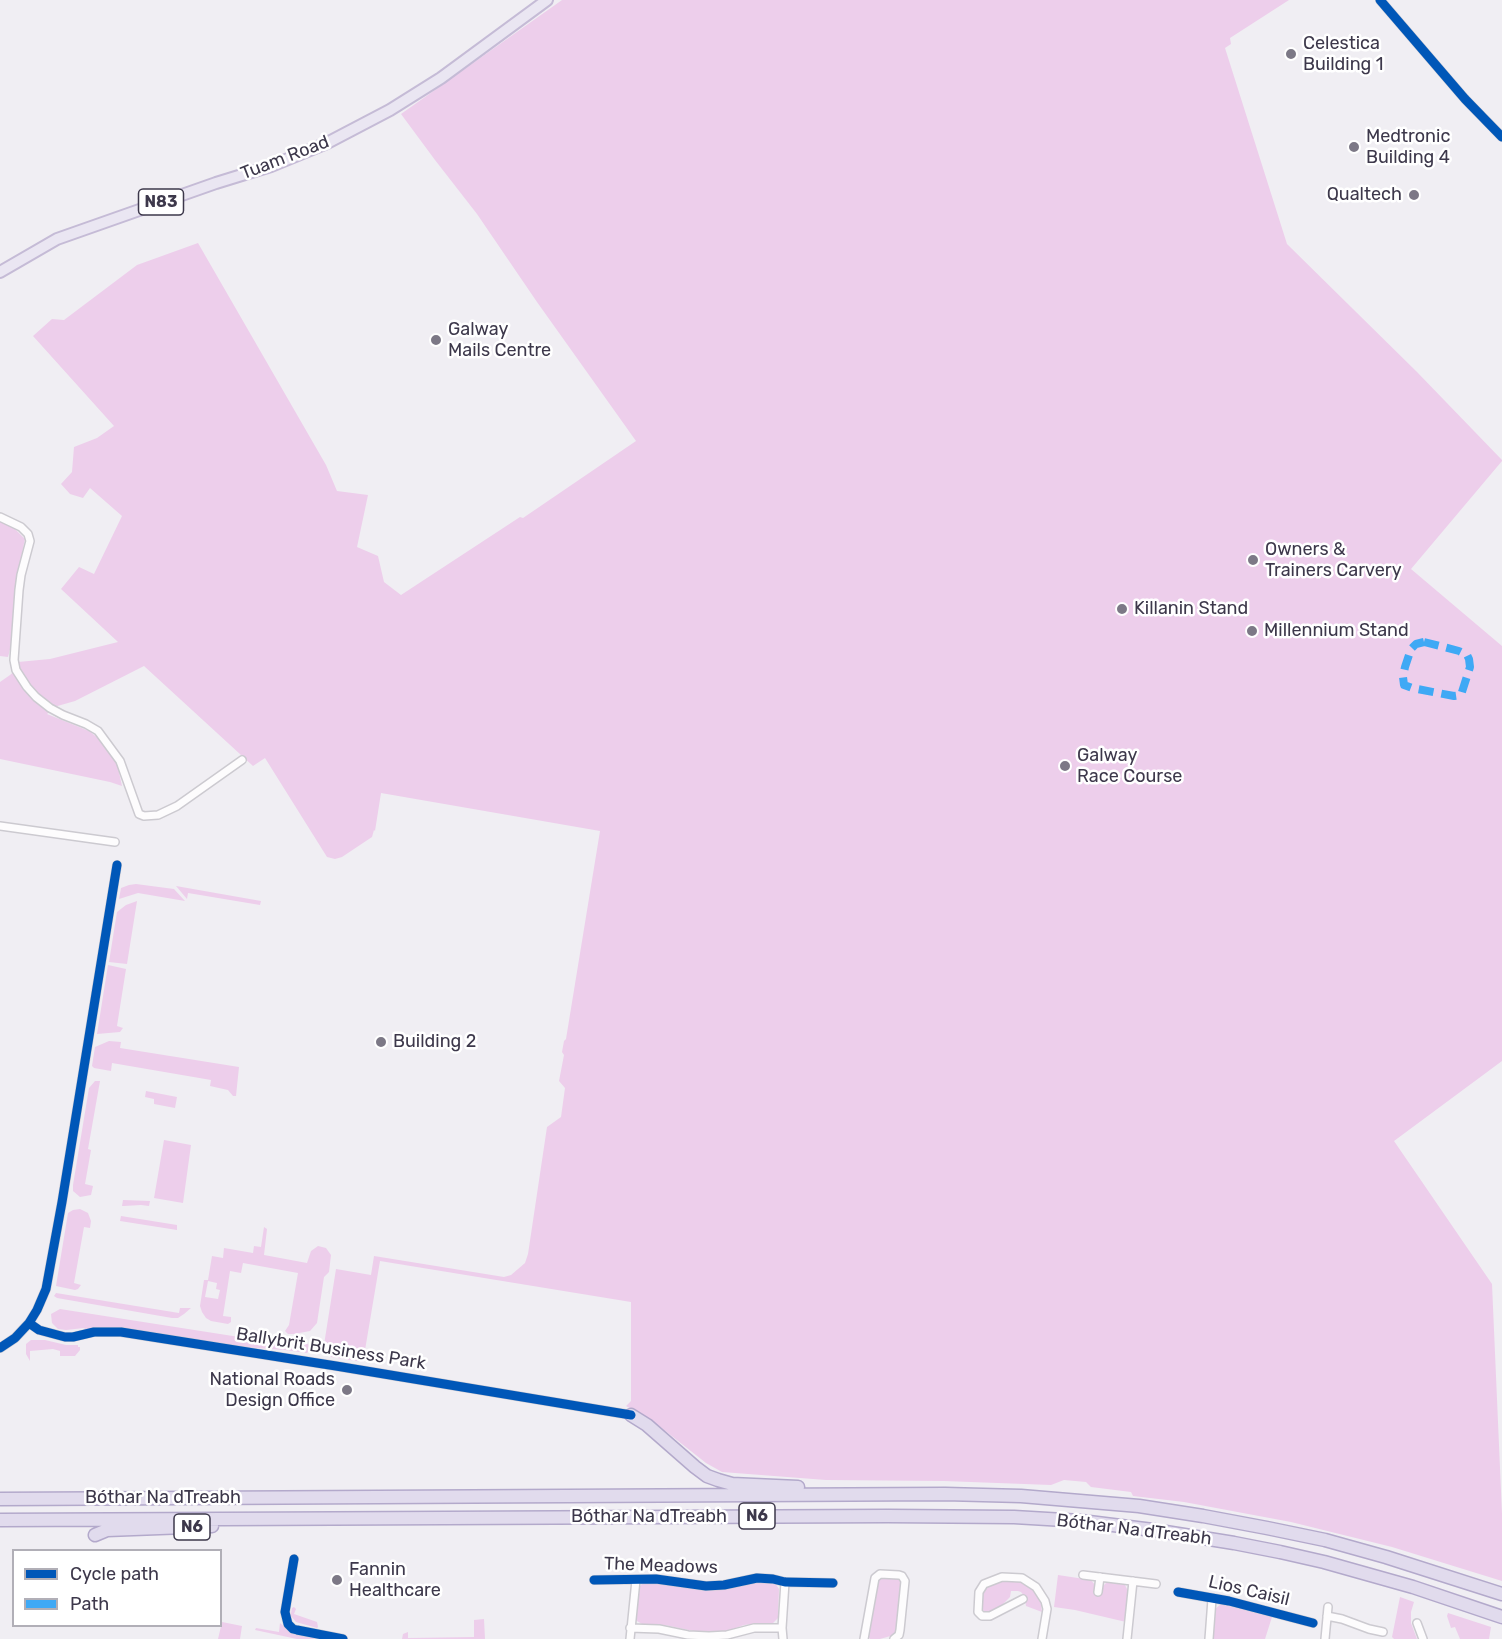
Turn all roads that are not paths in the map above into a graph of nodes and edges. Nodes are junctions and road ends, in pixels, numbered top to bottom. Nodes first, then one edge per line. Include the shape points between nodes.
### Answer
1 (546, 0) edge
2 (1380, 0) edge
3 (1500, 132) edge
4 (0, 272) edge
5 (0, 517) edge
6 (242, 760) dead end
7 (0, 826) edge
8 (115, 842) dead end
9 (117, 865) dead end
10 (29, 1323) junction
11 (0, 1348) edge
12 (631, 1415) joint
13 (835, 1494) junction
14 (0, 1499) edge
15 (291, 1518) junction
16 (0, 1520) edge
17 (95, 1535) dead end
18 (294, 1559) dead end
19 (1083, 1575) dead end
20 (1100, 1577) junction
21 (594, 1580) dead end
22 (636, 1580) junction
23 (1133, 1581) junction
24 (785, 1582) junction
25 (833, 1582) dead end
26 (1156, 1584) dead end
27 (1098, 1592) dead end
28 (1178, 1592) dead end
29 (1502, 1594) edge
30 (1023, 1599) dead end
31 (1212, 1599) junction
32 (1328, 1607) dead end
33 (1327, 1616) junction
34 (1502, 1617) edge
35 (1313, 1623) dead end
36 (1416, 1623) dead end
37 (630, 1628) junction
38 (782, 1628) junction
39 (1383, 1632) dead end
40 (343, 1639) edge
41 (630, 1639) edge
42 (783, 1639) edge
43 (864, 1639) edge
44 (894, 1639) edge
45 (1042, 1639) edge
46 (1127, 1639) edge
47 (1209, 1639) edge
48 (1325, 1639) edge
49 (1423, 1639) edge

1 - 4 main road, Tuam Road / N83 via 441,78 327,143 57,239
2 - 3 street via 1465,99
5 - 6 street via 21,527 30,541 19,590 16,670 27,687 50,708 98,731 120,761 139,814 158,814 177,806
7 - 8 street
9 - 10 street via 54,1247 45,1293
10 - 11 street
10 - 12 street, Ballybrit Business Park via 65,1337 121,1332
12 - 13 highway via 707,1476 732,1484 805,1487
13 - 14 highway, Bóthar Na dTreabh / N6
13 - 29 highway, Bóthar Na dTreabh / N6 via 972,1494 1139,1506 1325,1540
15 - 16 highway, Bóthar Na dTreabh / N6
15 - 17 highway, N6 via 208,1527 107,1530
15 - 34 highway, Bóthar Na dTreabh / N6 via 952,1516 1081,1521 1195,1536 1324,1562
18 - 40 street via 285,1612 288,1624 297,1630
19 - 20 street
20 - 23 street
20 - 27 street
21 - 22 street, The Meadows
22 - 24 street, The Meadows via 706,1586 756,1578
22 - 37 street, The Meadows
23 - 26 street
23 - 46 street
24 - 25 street, The Meadows
24 - 38 street
28 - 31 street, Lios Caisil
30 - 45 street via 990,1616 978,1612 979,1590 984,1584 1002,1576 1025,1580 1039,1590 1046,1604
31 - 35 street, Lios Caisil
31 - 47 street, Lios Caisil
32 - 33 street
33 - 39 street
33 - 48 street
36 - 49 street
37 - 38 street via 708,1636 754,1628
37 - 41 street, The Meadows
38 - 42 street
43 - 44 street via 875,1579 880,1574 901,1575 905,1581 899,1633

